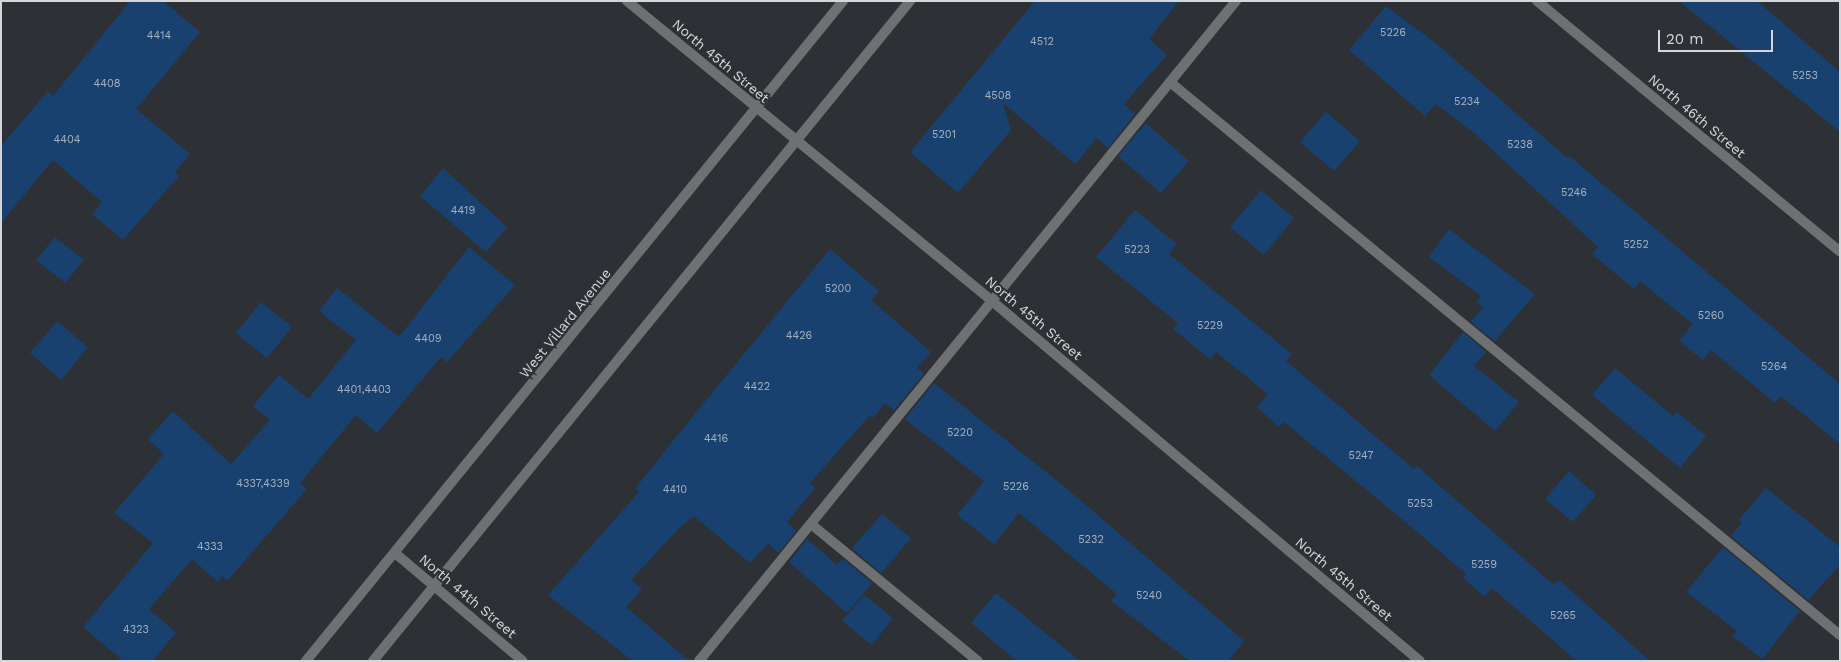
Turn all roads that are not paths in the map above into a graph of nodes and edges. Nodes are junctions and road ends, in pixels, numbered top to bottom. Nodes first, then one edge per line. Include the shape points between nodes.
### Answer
1 (628, 1) edge
2 (843, 1) edge
3 (910, 1) edge
4 (1236, 1) edge
5 (1537, 1) edge
6 (1170, 82) junction
7 (756, 109) junction
8 (796, 142) junction
9 (1840, 252) edge
10 (992, 301) junction
11 (811, 524) junction
12 (395, 553) junction
13 (435, 586) junction
14 (1840, 634) edge
15 (306, 661) edge
16 (373, 661) edge
17 (523, 661) edge
18 (699, 661) edge
19 (978, 661) edge
20 (1420, 661) edge

1 - 7 street, North 45th Street
2 - 7 street, West Villard Avenue
3 - 8 street
4 - 6 street
5 - 9 street, North 46th Street
6 - 10 street
6 - 14 street
7 - 8 street, North 45th Street
7 - 12 street, West Villard Avenue
8 - 10 street, North 45th Street
8 - 13 street
10 - 11 street
10 - 20 street, North 45th Street
11 - 18 street
11 - 19 street
12 - 13 street, North 44th Street
12 - 15 street, West Villard Avenue
13 - 16 street
13 - 17 street, North 44th Street

